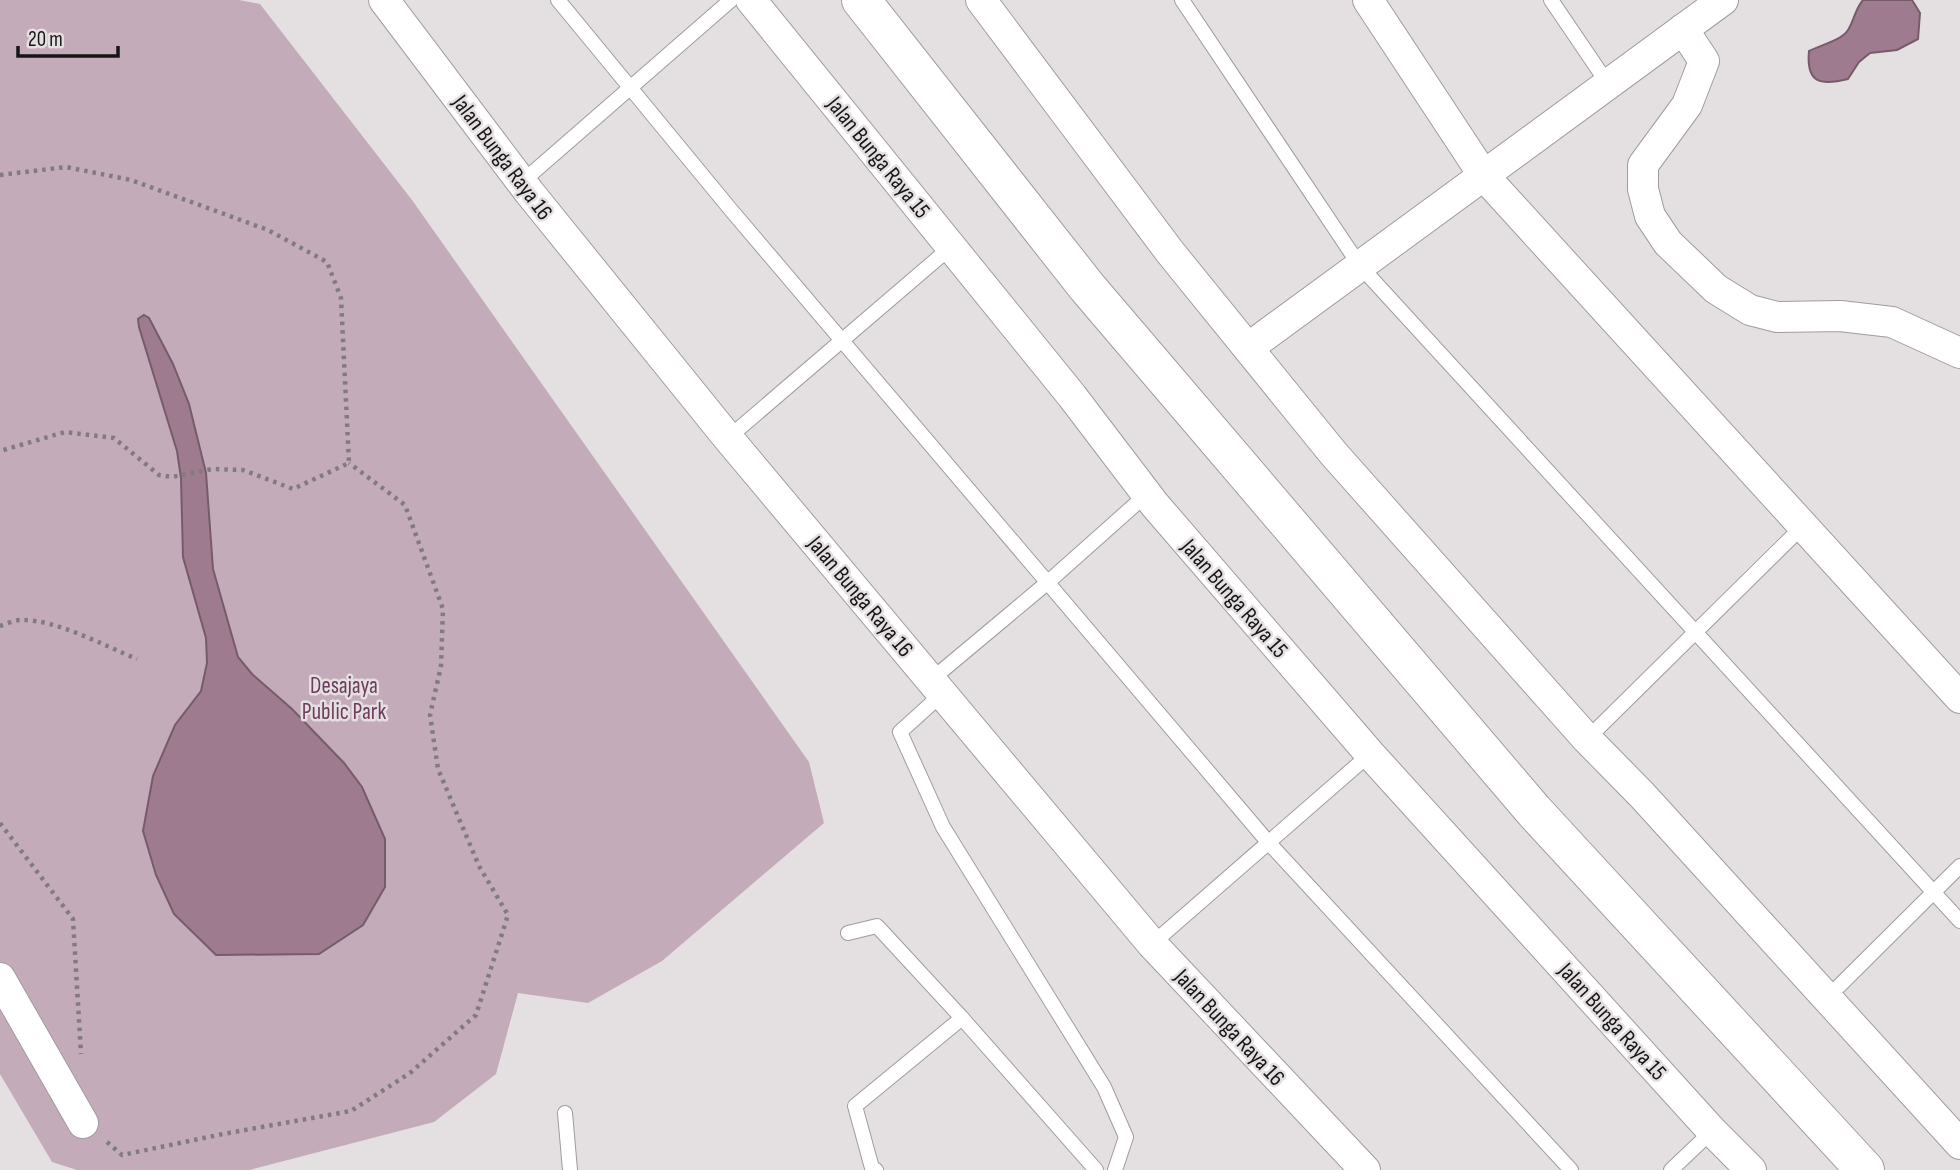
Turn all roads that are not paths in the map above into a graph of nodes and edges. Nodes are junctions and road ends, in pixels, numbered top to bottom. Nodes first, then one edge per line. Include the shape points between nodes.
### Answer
1 (384, 0) edge
2 (558, 0) edge
3 (731, 0) edge
4 (751, 0) edge
5 (861, 0) edge
6 (981, 0) edge
7 (1182, 0) edge
8 (1368, 0) edge
9 (1550, 0) edge
10 (1723, 0) edge
11 (1683, 29) junction
12 (1608, 84) junction
13 (630, 88) junction
14 (1484, 176) junction
15 (522, 183) junction
16 (951, 247) junction
17 (1360, 266) junction
18 (842, 342) junction
19 (1248, 348) junction
20 (1960, 353) edge
21 (728, 438) junction
22 (1147, 494) junction
23 (1802, 527) junction
24 (1047, 583) junction
25 (1694, 631) junction
26 (937, 687) junction
27 (1960, 698) edge
28 (1587, 739) junction
29 (1370, 754) junction
30 (1268, 842) junction
31 (1960, 866) edge
32 (1933, 892) junction
33 (1960, 921) edge
34 (848, 933) dead end
35 (1152, 944) junction
36 (0, 978) edge
37 (1826, 999) junction
38 (962, 1018) junction
39 (565, 1112) dead end
40 (83, 1123) road end
41 (1712, 1131) junction
42 (1960, 1144) edge
43 (570, 1170) edge
44 (876, 1170) edge
45 (1096, 1170) edge
46 (1115, 1170) edge
47 (1365, 1170) edge
48 (1571, 1170) edge
49 (1671, 1170) edge
50 (1751, 1170) edge
51 (1865, 1170) edge

1 - 15 street, Jalan Bunga Raya 16
2 - 13 lane
3 - 13 lane
4 - 16 street, Jalan Bunga Raya 15
5 - 51 street via 1087,287 1534,811
6 - 19 street
7 - 17 lane
8 - 14 street
9 - 12 lane
10 - 11 street
11 - 12 street
11 - 20 street via 1704,61 1686,105 1643,165 1650,216 1668,243 1716,289 1750,310 1777,317 1840,316 1892,322
12 - 14 street
13 - 15 lane
13 - 18 lane
14 - 17 street
14 - 23 street
15 - 21 street, Jalan Bunga Raya 16
16 - 18 lane
16 - 22 street, Jalan Bunga Raya 15
17 - 19 street
17 - 25 lane
18 - 21 lane
18 - 24 lane
19 - 28 street via 1333,453
21 - 26 street, Jalan Bunga Raya 16
22 - 24 lane
22 - 29 street, Jalan Bunga Raya 15
23 - 25 lane
23 - 27 street
24 - 26 lane
24 - 30 lane
25 - 28 lane
25 - 32 lane
26 - 35 street, Jalan Bunga Raya 16
26 - 46 lane via 900,732 943,827 1104,1087 1126,1137
28 - 37 street
29 - 30 lane
29 - 41 street, Jalan Bunga Raya 15
30 - 35 lane
30 - 48 lane
31 - 32 lane
32 - 33 lane
32 - 37 lane
34 - 38 lane via 877,926
35 - 47 street, Jalan Bunga Raya 16
36 - 40 street
37 - 42 street
38 - 44 lane via 855,1107
38 - 45 lane
39 - 43 lane
41 - 49 lane
41 - 50 street, Jalan Bunga Raya 15

